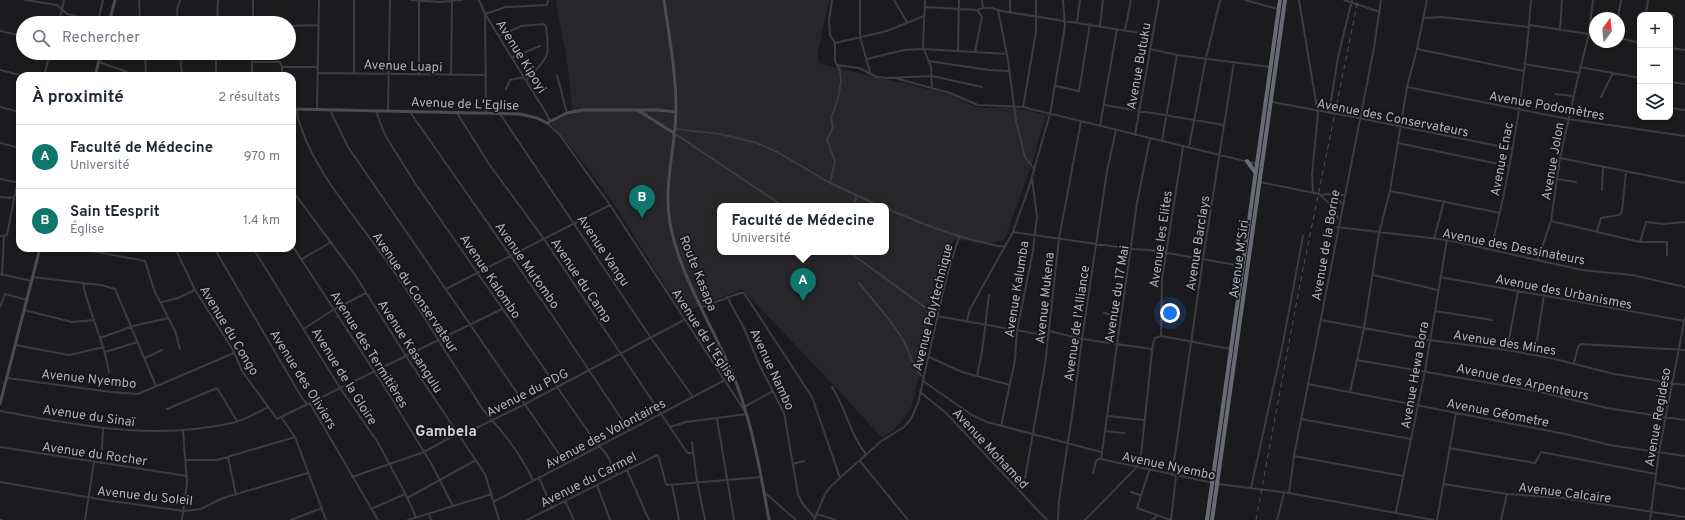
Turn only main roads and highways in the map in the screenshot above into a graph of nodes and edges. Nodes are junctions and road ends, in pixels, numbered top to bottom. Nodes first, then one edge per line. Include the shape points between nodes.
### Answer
1 (1280, 0) edge
2 (1285, 0) edge
3 (1258, 154) junction
4 (1259, 164) junction
5 (1255, 174) junction
6 (1244, 265) junction
7 (1215, 484) junction
8 (1207, 520) edge
9 (1212, 520) edge

1 - 3 highway, Avenue M'Siri
2 - 4 highway, Avenue M'Siri
3 - 4 highway, Avenue M'Siri
3 - 5 highway via 1255,159 1248,162
4 - 5 highway, Avenue M'Siri
4 - 6 highway, Avenue M'Siri via 1259,182
5 - 6 highway, Avenue M'Siri
6 - 7 highway, Avenue M'Siri
6 - 7 highway, Avenue M'Siri
7 - 8 highway, Avenue M'Siri
7 - 9 highway, Avenue M'Siri

